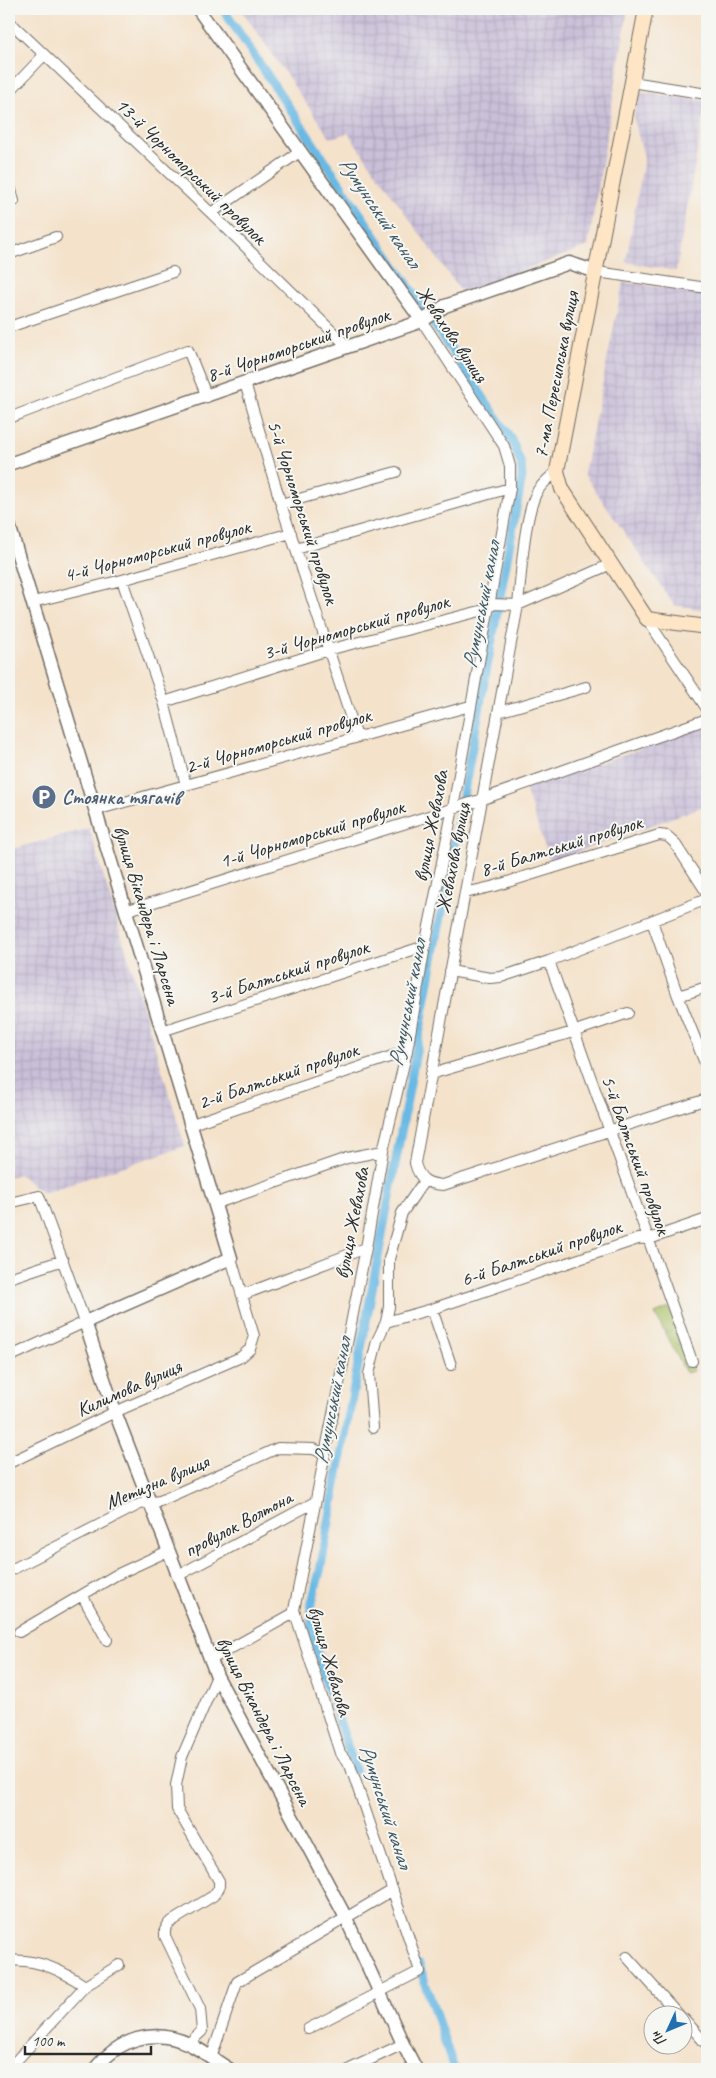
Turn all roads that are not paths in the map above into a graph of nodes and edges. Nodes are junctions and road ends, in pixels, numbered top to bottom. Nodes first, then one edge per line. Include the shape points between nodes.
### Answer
1 (198, 9) edge
2 (646, 9) edge
3 (9, 21) edge
4 (44, 55) junction
5 (632, 82) junction
6 (9, 92) edge
7 (707, 94) edge
8 (301, 151) junction
9 (9, 183) edge
10 (9, 203) edge
11 (211, 213) junction
12 (56, 237) dead end
13 (9, 254) edge
14 (174, 272) dead end
15 (597, 272) junction
16 (707, 288) edge
17 (422, 321) junction
18 (9, 328) edge
19 (348, 347) junction
20 (245, 383) junction
21 (207, 397) junction
22 (9, 418) edge
23 (9, 464) edge
24 (510, 466) joint
25 (557, 471) junction
26 (396, 472) dead end
27 (510, 488) junction
28 (281, 504) junction
29 (9, 525) edge
30 (291, 533) junction
31 (296, 549) junction
32 (611, 564) junction
33 (122, 580) junction
34 (33, 602) junction
35 (516, 604) junction
36 (490, 607) junction
37 (648, 619) junction
38 (707, 627) edge
39 (328, 650) junction
40 (586, 687) dead end
41 (164, 702) junction
42 (470, 706) junction
43 (707, 709) edge
44 (498, 712) junction
45 (707, 719) edge
46 (356, 736) junction
47 (186, 785) junction
48 (481, 800) junction
49 (455, 808) junction
50 (96, 810) junction
51 (707, 892) edge
52 (465, 893) junction
53 (707, 899) edge
54 (125, 911) junction
55 (652, 921) junction
56 (425, 946) junction
57 (549, 961) junction
58 (450, 972) junction
59 (707, 987) edge
60 (678, 996) junction
61 (628, 1012) dead end
62 (162, 1031) junction
63 (573, 1032) junction
64 (407, 1051) junction
65 (707, 1068) edge
66 (431, 1074) junction
67 (707, 1099) edge
68 (190, 1126) junction
69 (609, 1131) junction
70 (383, 1151) junction
71 (424, 1181) junction
72 (9, 1203) edge
73 (214, 1204) junction
74 (707, 1219) edge
75 (647, 1238) junction
76 (366, 1248) junction
77 (231, 1258) junction
78 (63, 1260) junction
79 (9, 1278) edge
80 (242, 1295) junction
81 (432, 1309) junction
82 (85, 1322) junction
83 (386, 1322) junction
84 (254, 1336) joint
85 (9, 1357) edge
86 (692, 1361) dead end
87 (451, 1365) dead end
88 (115, 1412) junction
89 (373, 1428) dead end
90 (324, 1453) junction
91 (9, 1463) edge
92 (150, 1502) junction
93 (315, 1502) junction
94 (168, 1551) junction
95 (9, 1571) edge
96 (177, 1576) junction
97 (82, 1594) junction
98 (294, 1613) junction
99 (19, 1632) dead end
100 (107, 1640) dead end
101 (210, 1660) junction
102 (217, 1676) junction
103 (393, 1890) junction
104 (345, 1916) junction
105 (627, 1957) dead end
106 (9, 1961) edge
107 (119, 1965) dead end
108 (85, 1986) junction
109 (380, 1992) junction
110 (671, 2006) edge
111 (308, 2029) dead end
112 (694, 2030) edge
113 (188, 2044) junction
114 (403, 2044) junction
115 (707, 2045) edge
116 (212, 2058) junction
117 (14, 2066) edge
118 (95, 2069) edge
119 (229, 2069) edge
120 (350, 2069) edge
121 (416, 2069) edge

1 - 8 street, Жевахова вулиця
2 - 5 main road, 7-ма Пересипська вулиця
3 - 4 street, 13-й Чорноморський провулок
4 - 6 street
4 - 11 street, 13-й Чорноморський провулок
5 - 7 street
5 - 15 main road, 7-ма Пересипська вулиця
8 - 11 street
8 - 17 street, Жевахова вулиця
9 - 10 street via 14,201
11 - 19 street, 13-й Чорноморський провулок
12 - 13 street
14 - 18 street
15 - 16 street
15 - 17 street, 8-й Чорноморський провулок via 569,263 445,306
15 - 25 main road, 7-ма Пересипська вулиця
17 - 19 street, 8-й Чорноморський провулок
17 - 24 street, Жевахова вулиця via 504,446
19 - 20 street, 8-й Чорноморський провулок
20 - 21 street, 8-й Чорноморський провулок
20 - 28 street, 5-й Чорноморський провулок
21 - 22 street via 188,350
21 - 23 street, 8-й Чорноморський провулок
24 - 27 street, вулиця Жевахова
25 - 32 main road, 7-ма Пересипська вулиця via 562,489
25 - 35 street, Жевахова вулиця via 541,487 532,505
26 - 28 street
27 - 31 street
27 - 36 street, вулиця Жевахова
28 - 30 street, 5-й Чорноморський провулок
29 - 34 street, вулиця Вікандера і Ларсена
30 - 31 street, 5-й Чорноморський провулок
30 - 33 street, 4-й Чорноморський провулок
31 - 39 street, 5-й Чорноморський провулок
32 - 35 street, 3-й Чорноморський провулок
32 - 37 main road, 7-ма Пересипська вулиця
33 - 34 street, 4-й Чорноморський провулок
33 - 41 street
34 - 50 street, вулиця Вікандера і Ларсена
35 - 36 street, 3-й Чорноморський провулок
35 - 44 street, Жевахова вулиця
36 - 39 street, 3-й Чорноморський провулок
36 - 42 street, вулиця Жевахова
37 - 38 main road
37 - 43 street, 7-ма Пересипська вулиця
39 - 41 street, 3-й Чорноморський провулок
39 - 46 street, 5-й Чорноморський провулок
40 - 44 street
41 - 47 street
42 - 46 street, 2-й Чорноморський провулок
42 - 49 street, вулиця Жевахова
44 - 48 street, Жевахова вулиця
45 - 48 street, 1-й Чорноморський провулок
46 - 47 street, 2-й Чорноморський провулок
47 - 50 street, 2-й Чорноморський провулок
48 - 49 street, 1-й Чорноморський провулок
48 - 52 street, Жевахова вулиця
49 - 54 street, 1-й Чорноморський провулок
49 - 56 street, вулиця Жевахова
50 - 54 street, вулиця Вікандера і Ларсена
51 - 52 street, 8-й Балтський провулок via 674,842 659,835
52 - 58 street, Жевахова вулиця
53 - 55 street
54 - 62 street, вулиця Вікандера і Ларсена
55 - 57 street
55 - 60 street
56 - 62 street, 3-й Балтський провулок
56 - 64 street, вулиця Жевахова
57 - 58 street via 501,977
57 - 63 street, 5-й Балтський провулок
58 - 66 street, Жевахова вулиця
59 - 60 street
60 - 65 street
61 - 63 street
62 - 68 street, вулиця Вікандера і Ларсена
63 - 66 street
63 - 69 street, 5-й Балтський провулок
64 - 68 street, 2-й Балтський провулок
64 - 70 street, вулиця Жевахова
66 - 71 street, Жевахова вулиця via 415,1164
67 - 69 street
68 - 73 street, вулиця Вікандера і Ларсена
69 - 71 street via 443,1186
69 - 75 street, 5-й Балтський провулок
70 - 73 street via 347,1158
70 - 76 street, вулиця Жевахова
71 - 83 street via 402,1213 389,1259
72 - 78 street, вулиця Вікандера і Ларсена via 39,1196
73 - 77 street, вулиця Вікандера і Ларсена
74 - 75 street, 6-й Балтський провулок
75 - 81 street, 6-й Балтський провулок via 638,1238
75 - 86 street, 5-й Балтський провулок
76 - 80 street
76 - 90 street, вулиця Жевахова
77 - 80 street, вулиця Вікандера і Ларсена
77 - 82 street
78 - 79 street
78 - 82 street, вулиця Вікандера і Ларсена
80 - 84 street, вулиця Вікандера і Ларсена
81 - 83 street, 6-й Балтський провулок
81 - 87 street
82 - 85 street
82 - 88 street, вулиця Вікандера і Ларсена
83 - 89 street via 377,1341 369,1374
84 - 88 street, Килимова вулиця via 250,1348 241,1357
88 - 91 street, Килимова вулиця
88 - 92 street, вулиця Вікандера і Ларсена
90 - 92 street, Метизна вулиця via 313,1449 278,1448 160,1501
90 - 93 street, вулиця Жевахова
92 - 94 street, вулиця Вікандера і Ларсена
92 - 95 street, Метизна вулиця via 140,1504
93 - 96 street, провулок Волтона
93 - 98 street, вулиця Жевахова
94 - 96 street, вулиця Вікандера і Ларсена
94 - 97 street, провулок Волтона
96 - 101 street, вулиця Вікандера і Ларсена
97 - 99 street, провулок Волтона
97 - 100 street
98 - 101 street
98 - 103 street, вулиця Жевахова via 340,1753 350,1765
101 - 102 street, вулиця Вікандера і Ларсена
102 - 104 street, вулиця Вікандера і Ларсена
102 - 113 street via 182,1756 176,1785 177,1809 219,1881 219,1888 213,1896 169,1923 165,1930 200,2009 202,2031
103 - 104 street
103 - 109 street, вулиця Жевахова via 420,1971
104 - 109 street, вулиця Вікандера і Ларсена
104 - 116 street via 237,1982
105 - 110 street
106 - 108 street via 33,1961
107 - 108 street
108 - 117 street
109 - 111 street
109 - 114 street, вулиця Вікандера і Ларсена
112 - 115 street
113 - 116 street
113 - 118 street via 163,2036 133,2039 114,2049
114 - 120 street
114 - 121 street, вулиця Вікандера і Ларсена
116 - 119 street

